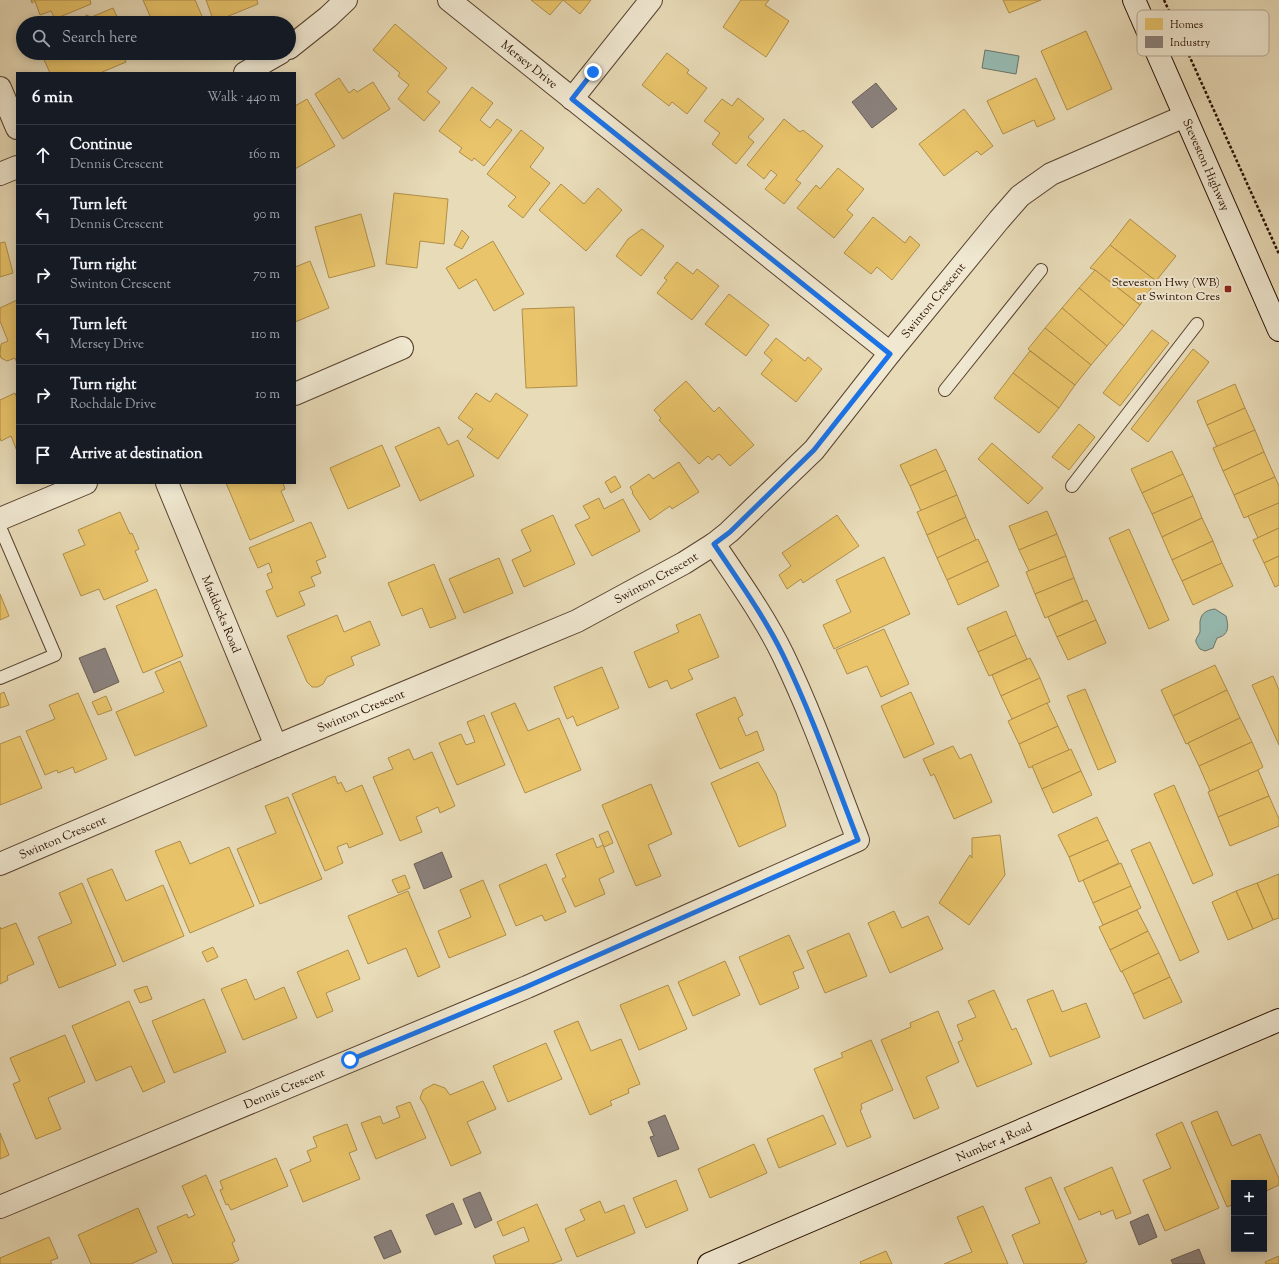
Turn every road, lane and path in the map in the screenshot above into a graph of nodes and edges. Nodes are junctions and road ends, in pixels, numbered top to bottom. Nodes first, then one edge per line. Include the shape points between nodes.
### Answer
1 (346, 0) edge
2 (449, 0) edge
3 (651, 0) edge
4 (1134, 0) edge
5 (1164, 0) edge
6 (1138, 10) edge
7 (1169, 10) edge
8 (296, 43) edge
9 (1159, 56) edge
10 (1189, 56) edge
11 (267, 60) edge
12 (246, 72) edge
13 (0, 88) edge
14 (572, 99) junction
15 (1185, 116) junction
16 (16, 126) edge
17 (16, 167) edge
18 (0, 174) edge
19 (1279, 254) edge
20 (1040, 270) dead end
21 (1197, 324) dead end
22 (1279, 330) edge
23 (402, 348) dead end
24 (890, 354) junction
25 (945, 390) dead end
26 (296, 394) edge
27 (84, 484) edge
28 (167, 484) edge
29 (1072, 486) dead end
30 (0, 519) edge
31 (0, 527) edge
32 (714, 544) junction
33 (0, 678) edge
34 (276, 746) junction
35 (0, 864) edge
36 (1279, 1020) edge
37 (0, 1206) edge
38 (709, 1264) edge

1 - 8 street via 328,18
2 - 14 street, Mersey Drive
3 - 14 street
4 - 6 street, Steveston Highway
5 - 7 path
9 - 15 street, Steveston Highway
10 - 19 path
11 - 12 street
13 - 16 street
14 - 24 street, Mersey Drive
15 - 22 street, Steveston Highway
15 - 24 street, Swinton Crescent via 1051,174 1020,196
17 - 18 street
20 - 25 lane
21 - 29 lane
23 - 26 street
24 - 32 street, Swinton Crescent via 814,450 730,532
27 - 30 street
28 - 34 street, Maddocks Road
31 - 33 lane via 55,655
32 - 34 street, Swinton Crescent via 577,621
32 - 37 street, Dennis Crescent via 783,654 816,730 858,840 526,987
34 - 35 street, Swinton Crescent
36 - 38 street, Number 4 Road

